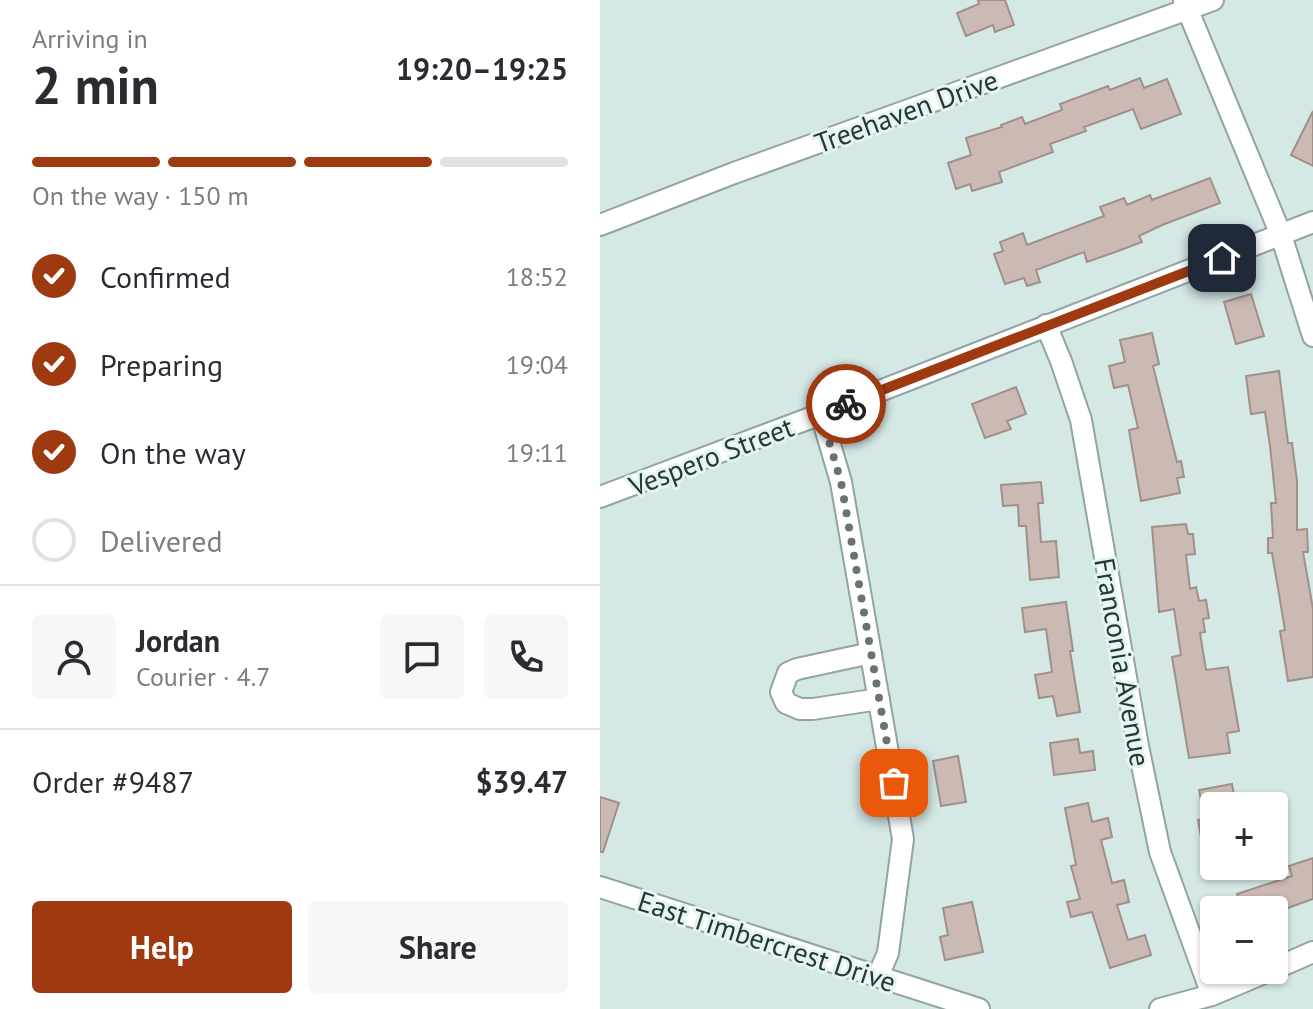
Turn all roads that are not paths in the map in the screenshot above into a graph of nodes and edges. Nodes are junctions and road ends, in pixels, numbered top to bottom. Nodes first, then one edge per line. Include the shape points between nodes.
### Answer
1 (1213, 0) edge
2 (1185, 5) edge
3 (1313, 222) edge
4 (600, 225) edge
5 (1281, 235) junction
6 (1046, 325) junction
7 (1313, 336) edge
8 (821, 414) junction
9 (600, 497) edge
10 (871, 653) junction
11 (879, 699) junction
12 (600, 887) edge
13 (1313, 952) edge
14 (1288, 963) edge
15 (878, 976) junction
16 (1238, 984) edge
17 (1212, 995) junction
18 (979, 1009) edge
19 (1160, 1009) edge

1 - 2 street, Treehaven Drive
2 - 4 street, Treehaven Drive
2 - 5 street
3 - 5 street, Vespero Street
5 - 6 street, Vespero Street
5 - 7 street
6 - 8 street, Vespero Street
6 - 17 street, Franconia Avenue via 1081,420 1160,852
8 - 9 street, Vespero Street
8 - 10 street via 841,482
10 - 11 street
10 - 11 street via 797,669 788,673 781,692 786,703 800,709
11 - 15 street via 903,839 888,953
12 - 15 street, East Timbercrest Drive
13 - 14 street
15 - 18 street, East Timbercrest Drive
16 - 17 street
17 - 19 street

